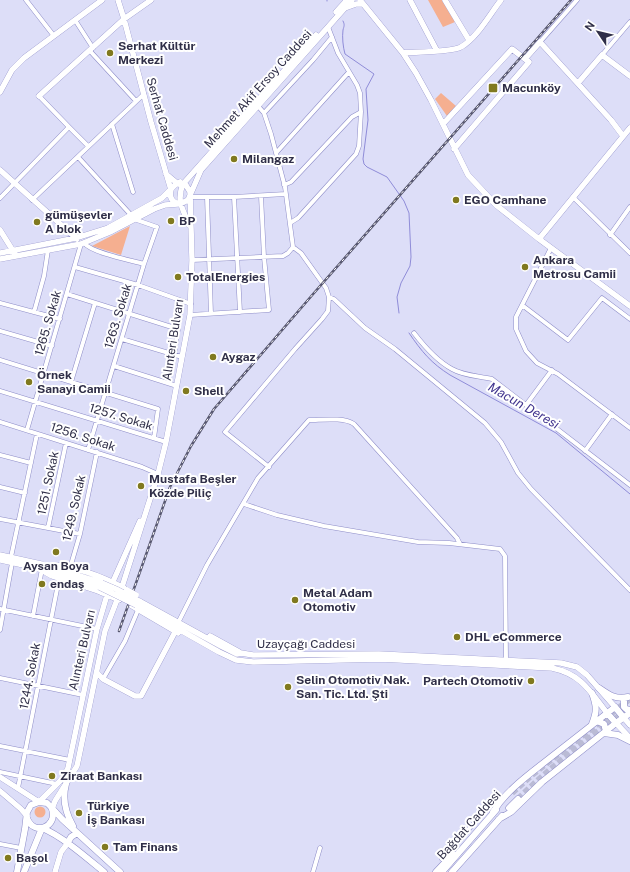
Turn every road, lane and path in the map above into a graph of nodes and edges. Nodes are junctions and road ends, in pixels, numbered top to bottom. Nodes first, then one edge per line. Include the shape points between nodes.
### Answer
1 (26, 0) edge
2 (102, 0) edge
3 (118, 0) edge
4 (151, 0) edge
5 (410, 0) edge
6 (445, 0) edge
7 (501, 0) edge
8 (577, 0) edge
9 (354, 1) edge
10 (124, 19) junction
11 (75, 20) junction
12 (630, 22) edge
13 (328, 27) junction
14 (54, 36) junction
15 (332, 37) junction
16 (469, 40) junction
17 (540, 42) junction
18 (91, 49) junction
19 (437, 51) junction
20 (403, 53) junction
21 (602, 55) junction
22 (525, 59) junction
23 (349, 72) junction
24 (630, 76) edge
25 (279, 82) junction
26 (578, 83) junction
27 (287, 89) junction
28 (0, 92) edge
29 (144, 94) junction
30 (39, 96) joint
31 (136, 101) junction
32 (258, 106) junction
33 (361, 112) junction
34 (264, 113) junction
35 (112, 124) junction
36 (443, 124) junction
37 (69, 127) junction
38 (630, 128) edge
39 (623, 136) junction
40 (88, 146) junction
41 (454, 148) junction
42 (276, 153) junction
43 (78, 156) junction
44 (0, 170) edge
45 (166, 174) junction
46 (14, 184) junction
47 (180, 184) junction
48 (284, 185) junction
49 (171, 190) junction
50 (133, 192) dead end
51 (286, 194) junction
52 (261, 196) junction
53 (190, 197) junction
54 (234, 197) junction
55 (574, 197) junction
56 (0, 198) edge
57 (207, 198) junction
58 (32, 200) junction
59 (180, 204) junction
60 (630, 207) edge
61 (151, 208) junction
62 (132, 217) junction
63 (290, 223) junction
64 (191, 229) junction
65 (0, 230) edge
66 (610, 234) junction
67 (76, 238) junction
68 (539, 239) junction
69 (82, 244) junction
70 (292, 247) junction
71 (551, 248) junction
72 (48, 250) junction
73 (0, 253) edge
74 (15, 253) junction
75 (630, 253) edge
76 (264, 257) junction
77 (208, 258) junction
78 (236, 258) junction
79 (0, 259) edge
80 (192, 260) junction
81 (144, 264) junction
82 (75, 267) junction
83 (138, 285) junction
84 (67, 294) junction
85 (329, 297) junction
86 (0, 302) edge
87 (95, 303) junction
88 (191, 304) junction
89 (522, 305) junction
90 (630, 306) edge
91 (34, 312) junction
92 (240, 312) junction
93 (129, 313) junction
94 (211, 314) junction
95 (190, 315) junction
96 (60, 319) junction
97 (630, 319) edge
98 (0, 331) edge
99 (414, 333) dead end
100 (122, 339) junction
101 (52, 346) junction
102 (174, 355) junction
103 (182, 357) junction
104 (0, 360) edge
105 (114, 366) junction
106 (552, 370) junction
107 (44, 373) junction
108 (71, 382) junction
109 (177, 386) junction
110 (0, 391) edge
111 (106, 392) junction
112 (35, 402) junction
113 (526, 405) junction
114 (612, 414) junction
115 (97, 420) junction
116 (0, 422) edge
117 (630, 428) edge
118 (27, 430) junction
119 (37, 434) junction
120 (154, 438) junction
121 (166, 442) junction
122 (66, 443) junction
123 (88, 450) junction
124 (585, 451) junction
125 (97, 452) junction
126 (0, 456) edge
127 (31, 463) junction
128 (269, 467) junction
129 (158, 474) junction
130 (630, 485) edge
131 (0, 487) edge
132 (25, 493) junction
133 (149, 500) junction
134 (244, 504) junction
135 (0, 519) edge
136 (19, 523) junction
137 (48, 528) junction
138 (80, 534) junction
139 (460, 544) junction
140 (0, 555) edge
141 (0, 560) edge
142 (11, 560) junction
143 (43, 567) junction
144 (70, 568) junction
145 (59, 579) junction
146 (112, 582) junction
147 (125, 589) junction
148 (630, 590) edge
149 (107, 594) junction
150 (120, 600) junction
151 (136, 606) junction
152 (2, 610) edge
153 (33, 616) junction
154 (51, 619) junction
155 (180, 619) junction
156 (97, 629) junction
157 (0, 630) edge
158 (175, 632) junction
159 (211, 648) junction
160 (241, 653) junction
161 (506, 660) junction
162 (96, 676) junction
163 (0, 678) edge
164 (103, 679) junction
165 (37, 686) junction
166 (599, 688) junction
167 (592, 693) junction
168 (83, 695) junction
169 (628, 697) edge
170 (607, 698) junction
171 (600, 704) junction
172 (615, 707) junction
173 (630, 711) edge
174 (607, 713) junction
175 (624, 718) junction
176 (594, 723) junction
177 (616, 723) junction
178 (630, 725) edge
179 (605, 732) junction
180 (630, 740) edge
181 (0, 746) edge
182 (25, 751) junction
183 (70, 760) junction
184 (0, 772) edge
185 (20, 776) junction
186 (0, 777) edge
187 (57, 784) junction
188 (66, 784) junction
189 (18, 788) junction
190 (0, 791) edge
191 (512, 793) tunnel mouth
192 (518, 799) tunnel mouth
193 (39, 802) junction
194 (52, 809) junction
195 (493, 812) junction
196 (27, 816) junction
197 (499, 819) junction
198 (474, 823) dead end
199 (480, 827) junction
200 (42, 828) junction
201 (77, 832) junction
202 (0, 844) edge
203 (67, 844) junction
204 (21, 848) junction
205 (320, 848) dead end
206 (442, 859) dead end
207 (17, 872) edge
208 (24, 872) edge
209 (55, 872) edge
210 (104, 872) edge
211 (120, 872) edge
212 (313, 872) edge
213 (436, 872) edge
214 (442, 872) edge
215 (452, 872) edge

1 - 14 street
2 - 11 main road
3 - 10 main road, Serhat Caddesi
4 - 10 main road
5 - 19 main road
6 - 16 main road
7 - 16 main road
8 - 17 street
9 - 13 main road, Mehmet Akif Ersoy Caddesi
9 - 20 main road
9 - 47 main road, Mehmet Akif Ersoy Caddesi
10 - 18 main road
10 - 29 main road, Serhat Caddesi
11 - 14 main road
11 - 18 street
12 - 21 street
13 - 15 street
13 - 25 main road, Mehmet Akif Ersoy Caddesi
14 - 28 main road via 12,70
15 - 23 street
15 - 27 street
16 - 19 main road via 460,48
17 - 22 main road
17 - 26 main road
18 - 30 main road
18 - 31 street
19 - 20 main road
20 - 36 main road
21 - 24 main road
21 - 26 main road
22 - 36 main road via 512,48
22 - 41 main road via 529,62
23 - 33 street via 358,89
23 - 42 street
25 - 27 street
25 - 32 main road, Mehmet Akif Ersoy Caddesi
26 - 39 main road
27 - 34 street
29 - 31 street
29 - 45 main road, Serhat Caddesi
30 - 37 street
31 - 35 street
32 - 34 street
32 - 53 main road, Mehmet Akif Ersoy Caddesi via 201,170
33 - 48 street via 352,117 291,182
33 - 63 street via 357,152 298,218
34 - 42 street
35 - 40 street
35 - 50 street
36 - 41 main road
37 - 40 street
37 - 46 street
38 - 39 main road
39 - 55 main road
40 - 43 street
41 - 68 main road via 468,175 496,205
42 - 48 street
43 - 58 street
43 - 62 street
44 - 46 main road
45 - 47 main road
45 - 49 main road, Serhat Caddesi
46 - 56 street
46 - 58 main road
47 - 49 main road
47 - 53 main road via 190,189
47 - 59 main road, Mehmet Akif Ersoy Caddesi
48 - 51 street
49 - 59 main road, Alınteri Bulvarı via 170,196
49 - 61 main road
51 - 52 street
51 - 63 street
52 - 54 street
52 - 76 street
53 - 57 street
53 - 59 main road
53 - 64 main road, Alınteri Bulvarı
54 - 57 street
54 - 78 street
55 - 66 street
55 - 68 main road
57 - 77 street
58 - 67 main road
59 - 61 main road
59 - 64 main road, Alınteri Bulvarı
60 - 66 street
61 - 62 main road
62 - 67 main road
62 - 69 main road via 110,232
62 - 81 street, 1263. Sokak via 158,227
63 - 70 street
64 - 80 main road, Alınteri Bulvarı
65 - 74 main road
66 - 75 street
67 - 69 main road
67 - 74 main road
68 - 71 main road
69 - 72 main road
69 - 81 street
69 - 82 street, 1265. Sokak
70 - 76 street via 283,256
70 - 85 street via 301,252 326,288
71 - 89 street
71 - 90 main road
72 - 74 main road
72 - 91 street
73 - 74 main road
74 - 79 main road
76 - 78 street
76 - 92 street via 269,310
77 - 78 street
77 - 80 street
77 - 94 street
78 - 92 street
80 - 88 main road, Alınteri Bulvarı
81 - 83 street, 1263. Sokak
82 - 83 street
82 - 84 street, 1265. Sokak
83 - 88 street
83 - 93 street, 1263. Sokak
84 - 87 street
84 - 96 street, 1265. Sokak
85 - 128 street via 328,311 324,317 225,432
85 - 148 street via 485,423 501,442 518,473 531,489
86 - 91 street
87 - 93 street
87 - 108 street
88 - 95 main road, Alınteri Bulvarı
89 - 97 street via 568,340 602,298
89 - 106 street via 516,318 516,329 526,351 537,363
91 - 96 street
92 - 94 street
93 - 100 street, 1263. Sokak
93 - 102 street via 178,329
94 - 95 street
95 - 103 main road, Alınteri Bulvarı
96 - 101 street, 1265. Sokak
98 - 101 street
99 - 113 street via 431,352 453,370 492,379
100 - 102 street
100 - 105 street, 1263. Sokak
101 - 107 street, 1265. Sokak
102 - 103 street
103 - 109 main road, Alınteri Bulvarı
104 - 107 street
105 - 109 street
105 - 111 street, 1263. Sokak
106 - 113 street
106 - 114 street
107 - 108 street
107 - 112 street, 1265. Sokak
108 - 111 street
109 - 121 main road, Alınteri Bulvarı
110 - 112 street, 1257. Sokak
111 - 115 street, 1263. Sokak
111 - 120 street via 158,409
112 - 115 street, 1257. Sokak
112 - 118 street, 1265. Sokak
113 - 124 street
114 - 117 street
114 - 124 street
115 - 120 street, 1257. Sokak
115 - 123 street, 1263. Sokak
116 - 118 street, 1256. Sokak
118 - 119 street, 1256. Sokak
119 - 122 street, 1256. Sokak
119 - 127 street
120 - 121 street, 1257. Sokak
121 - 129 main road, Alınteri Bulvarı
122 - 123 street, 1256. Sokak
122 - 137 street, 1251. Sokak
123 - 125 street, 1256. Sokak
124 - 130 street
125 - 129 street, 1256. Sokak
125 - 138 street, 1249. Sokak
126 - 127 street
127 - 132 street
128 - 134 street via 258,478
128 - 139 street via 309,420 351,422 421,497
129 - 133 main road, Alınteri Bulvarı
131 - 132 street
132 - 136 street
133 - 146 main road, Alınteri Bulvarı
133 - 147 main road, Alınteri Bulvarı
134 - 139 street via 324,526 418,542
134 - 155 street via 207,565
135 - 136 street
136 - 137 street
136 - 142 street
137 - 138 street
138 - 144 street, 1249. Sokak
139 - 161 street via 499,548 505,554
140 - 142 main road, Uzayçağı Caddesi
141 - 142 main road, Uzayçağı Caddesi
142 - 143 main road, Uzayçağı Caddesi
142 - 152 street
143 - 144 main road
143 - 145 main road
143 - 151 main road, Uzayçağı Caddesi, bridge via 100,585
143 - 153 street
144 - 146 main road
145 - 149 main road
145 - 154 street, 1244. Sokak
146 - 147 main road
146 - 149 main road, Alınteri Bulvarı
147 - 150 main road, Alınteri Bulvarı
147 - 155 main road, bridge
149 - 150 main road
149 - 156 main road, Alınteri Bulvarı
150 - 151 main road, bridge
150 - 162 main road, Alınteri Bulvarı via 106,631
151 - 158 main road
151 - 159 main road, Uzayçağı Caddesi
151 - 160 main road, Uzayçağı Caddesi via 237,654
151 - 164 street via 125,642
152 - 153 street
152 - 157 street
153 - 154 street
154 - 156 street
154 - 165 street, 1244. Sokak
155 - 160 main road
156 - 168 main road, Alınteri Bulvarı
158 - 159 main road
158 - 164 main road via 141,696 136,696
159 - 167 main road, Uzayçağı Caddesi via 236,660 253,662 381,659 552,668 572,674
160 - 161 main road, Uzayçağı Caddesi via 378,654
161 - 166 main road, Uzayçağı Caddesi via 561,663 578,667
162 - 164 main road
162 - 188 main road, Alınteri Bulvarı via 77,766
163 - 165 street
165 - 168 street
165 - 182 street, 1244. Sokak
166 - 169 main road via 613,698
166 - 170 main road, Uzayçağı Caddesi
167 - 171 main road, Uzayçağı Caddesi
167 - 176 main road via 597,706
168 - 183 main road, Alınteri Bulvarı
169 - 172 main road
169 - 173 main road via 624,707
170 - 171 main road via 606,704
170 - 172 main road, Uzayçağı Caddesi
171 - 174 main road, Uzayçağı Caddesi
172 - 174 main road
172 - 175 main road
173 - 175 main road
174 - 176 main road
174 - 177 main road
175 - 177 main road
175 - 178 main road
176 - 179 main road via 604,724
176 - 195 main road via 510,790
177 - 179 main road
177 - 180 main road
179 - 180 main road
179 - 197 main road via 542,782 511,812
181 - 182 street
182 - 183 street
182 - 185 street, 1244. Sokak
183 - 187 main road, Alınteri Bulvarı via 63,778
184 - 185 street
185 - 187 street
185 - 189 street, 1244. Sokak
186 - 189 main road
187 - 193 main road, Alınteri Bulvarı
188 - 194 main road, Alınteri Bulvarı
188 - 201 main road via 65,810
189 - 193 main road
190 - 196 main road
191 - 195 main road, Bağdat Caddesi
192 - 197 main road, Bağdat Caddesi
193 - 194 main road via 47,803
193 - 196 main road via 31,805
194 - 200 main road via 52,821
194 - 201 main road
195 - 199 main road, Bağdat Caddesi
196 - 200 main road via 30,824
196 - 204 main road
197 - 215 main road, Bağdat Caddesi
198 - 206 street
199 - 213 main road
199 - 214 main road, Bağdat Caddesi
200 - 203 main road
200 - 208 main road
201 - 203 main road
201 - 211 main road
202 - 204 street
203 - 209 main road via 61,852
203 - 210 main road
204 - 207 main road
205 - 212 street

